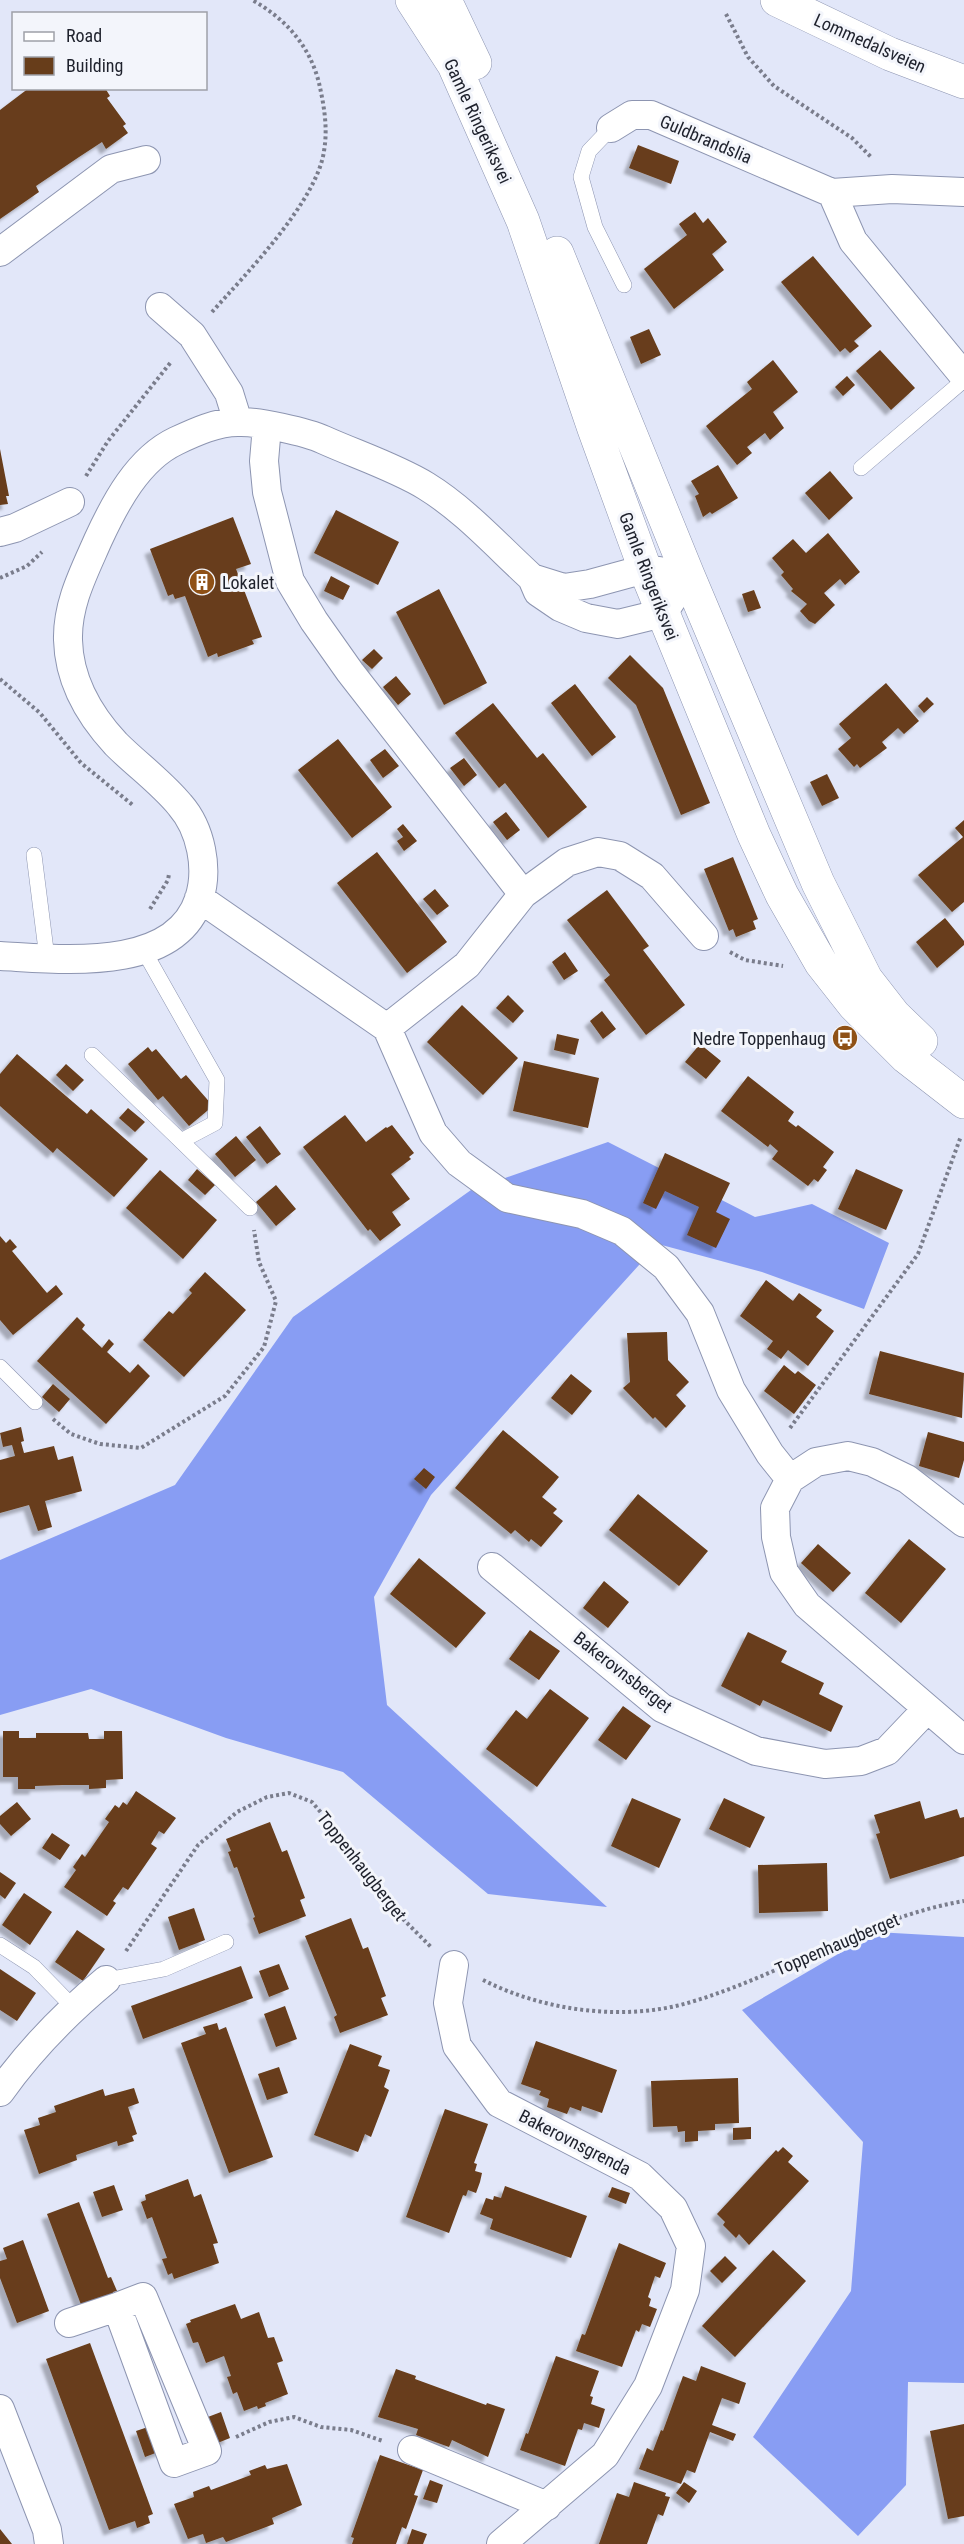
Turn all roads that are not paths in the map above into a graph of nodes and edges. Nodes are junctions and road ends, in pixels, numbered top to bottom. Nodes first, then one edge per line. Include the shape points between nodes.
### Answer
1 (412, 0) edge
2 (445, 0) edge
3 (777, 0) edge
4 (964, 82) edge
5 (611, 128) joint
6 (146, 160) dead end
7 (964, 192) edge
8 (832, 193) junction
9 (0, 252) edge
10 (624, 285) dead end
11 (160, 307) dead end
12 (964, 378) edge
13 (238, 422) junction
14 (267, 426) junction
15 (861, 468) dead end
16 (70, 502) road end
17 (0, 532) edge
18 (645, 569) junction
19 (688, 575) junction
20 (532, 578) junction
21 (663, 612) junction
22 (34, 855) dead end
23 (523, 894) junction
24 (199, 898) junction
25 (704, 936) dead end
26 (138, 952) junction
27 (0, 956) edge
28 (47, 958) junction
29 (387, 1028) junction
30 (92, 1055) dead end
31 (964, 1077) edge
32 (964, 1102) edge
33 (181, 1141) junction
34 (250, 1208) road end
35 (0, 1367) edge
36 (35, 1402) road end
37 (790, 1479) junction
38 (964, 1523) edge
39 (492, 1567) dead end
40 (927, 1709) junction
41 (964, 1740) edge
42 (226, 1942) dead end
43 (0, 1945) edge
44 (454, 1965) road end
45 (106, 1980) joint
46 (73, 2007) junction
47 (0, 2092) edge
48 (69, 2323) dead end
49 (0, 2409) edge
50 (207, 2451) road end
51 (412, 2451) road end
52 (547, 2506) junction
53 (49, 2544) edge
54 (501, 2544) edge

1 - 18 main road, Gamle Ringeriksvei via 454,65 523,221
2 - 19 main road, Gamle Ringeriksvei via 506,126
3 - 4 main road, Lommedalsveien via 890,54
5 - 8 street, Guldbrandslia via 632,115 651,115
5 - 10 lane, Guldbrandslia via 588,151 581,177 595,227
6 - 9 street via 111,169
7 - 8 street, Guldbrandslia via 892,189
8 - 12 street via 853,241
11 - 13 street via 204,329
12 - 15 lane
13 - 14 street
13 - 24 street via 199,430 161,448 129,483 112,511 72,601 68,638 71,670 84,702 114,742 182,806 199,840 203,871
14 - 20 street via 318,437 425,485 466,516
14 - 23 street via 267,492 290,581 350,672
16 - 17 street
18 - 19 street
18 - 20 street via 564,588
18 - 21 main road, Gamle Ringeriksvei
19 - 21 street
19 - 31 main road, Gamle Ringeriksvei via 795,830 855,959 894,1015
20 - 21 street via 538,592 586,618 618,624
21 - 32 main road, Gamle Ringeriksvei via 754,835 810,946 842,991 886,1040
22 - 28 lane
23 - 25 street via 567,862 598,852 620,855 652,876
23 - 29 street via 468,965
24 - 26 street via 190,919 170,939
24 - 29 street
26 - 28 street
26 - 33 lane via 217,1080 215,1123
27 - 28 street
29 - 37 street via 433,1133 459,1163 507,1198 582,1214 622,1231 666,1267 700,1313 731,1390
30 - 33 lane
33 - 34 lane
35 - 36 lane
37 - 38 street via 816,1462 848,1456 872,1462 908,1479
37 - 40 street via 776,1508 776,1537 784,1572 807,1605
39 - 40 street, Bakerovnsberget via 662,1708 756,1751 825,1764 861,1761 887,1751
40 - 41 street
42 - 45 lane via 164,1969
43 - 46 lane via 34,1967
44 - 52 street, Bakerovnsgrenda via 448,2003 457,2046 499,2103 640,2176 674,2208 691,2246 686,2290 648,2386 605,2455
45 - 46 street
46 - 47 street
48 - 50 street via 143,2297
49 - 53 street
51 - 52 street
52 - 54 street, Bakerovnsgrenda

